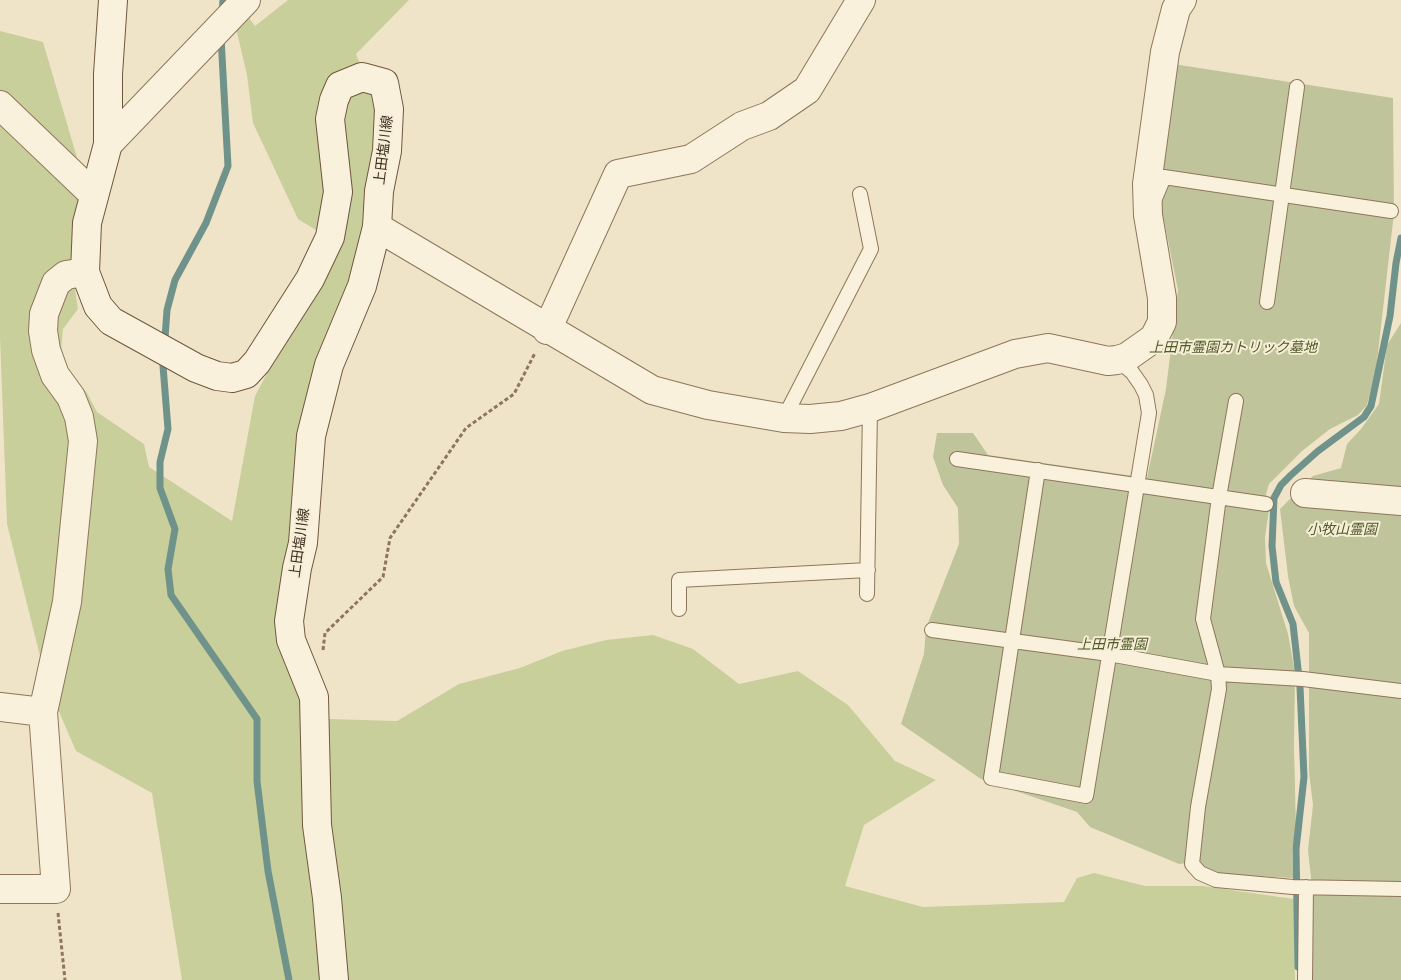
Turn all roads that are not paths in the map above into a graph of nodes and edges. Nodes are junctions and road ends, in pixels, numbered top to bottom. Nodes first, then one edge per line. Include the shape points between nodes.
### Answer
1 (113, 0) edge
2 (861, 0) edge
3 (1182, 0) edge
4 (233, 15) edge
5 (1297, 87) dead end
6 (0, 105) edge
7 (108, 144) junction
8 (860, 194) dead end
9 (1281, 194) junction
10 (94, 195) junction
11 (1390, 211) dead end
12 (1148, 215) junction
13 (377, 227) junction
14 (85, 272) junction
15 (1267, 302) dead end
16 (547, 330) junction
17 (1117, 360) junction
18 (1236, 401) dead end
19 (870, 408) junction
20 (784, 418) junction
21 (957, 459) dead end
22 (1038, 470) junction
23 (1137, 486) junction
24 (1305, 493) dead end
25 (1219, 497) junction
26 (1401, 500) edge
27 (1266, 504) dead end
28 (868, 570) junction
29 (867, 594) dead end
30 (679, 609) dead end
31 (932, 630) dead end
32 (1012, 641) junction
33 (1109, 654) junction
34 (1218, 674) junction
35 (1401, 691) edge
36 (0, 707) edge
37 (43, 712) junction
38 (1300, 887) junction
39 (0, 888) edge
40 (1401, 889) edge
41 (334, 980) edge
42 (1304, 980) edge

1 - 7 street, 上田塩川線
2 - 16 street via 807,90 769,116 742,126 691,160 618,174
3 - 12 street via 1176,9 1165,52 1147,184
4 - 7 street
5 - 9 lane
6 - 10 street
7 - 10 street, 上田塩川線
8 - 20 lane via 871,249
9 - 11 lane
9 - 12 lane via 1164,177
9 - 15 lane
10 - 14 street, 上田塩川線 via 87,223
12 - 17 street via 1162,298 1162,322 1154,338 1127,357
13 - 14 street, 上田塩川線 via 389,109 384,83 362,77 340,86 330,119 338,192 330,237 310,279 246,374 232,378 196,368 111,321 98,306
13 - 16 street
13 - 41 street, 上田塩川線 via 362,286 329,365 311,436 303,543 289,621 291,640 314,697 317,825
14 - 37 street via 66,275 56,283 44,314 46,350 55,375 71,397 83,441 66,602
16 - 20 street via 652,390 708,405
17 - 19 street via 1108,361 1048,348 1015,354
17 - 23 lane via 1132,372 1148,404
18 - 25 lane
19 - 20 street via 841,416
19 - 28 lane
21 - 22 lane
22 - 23 lane
22 - 32 lane
23 - 25 lane
23 - 33 lane
24 - 26 street
25 - 27 lane
25 - 34 lane via 1203,619
28 - 29 lane
28 - 30 lane via 679,580
31 - 32 lane
32 - 33 lane
32 - 33 lane via 991,778 1086,796
33 - 34 lane
34 - 35 lane via 1299,679
34 - 38 lane via 1219,689 1198,807 1192,864 1200,874 1216,880
36 - 37 street
37 - 39 street via 56,888
38 - 40 lane
38 - 42 lane

